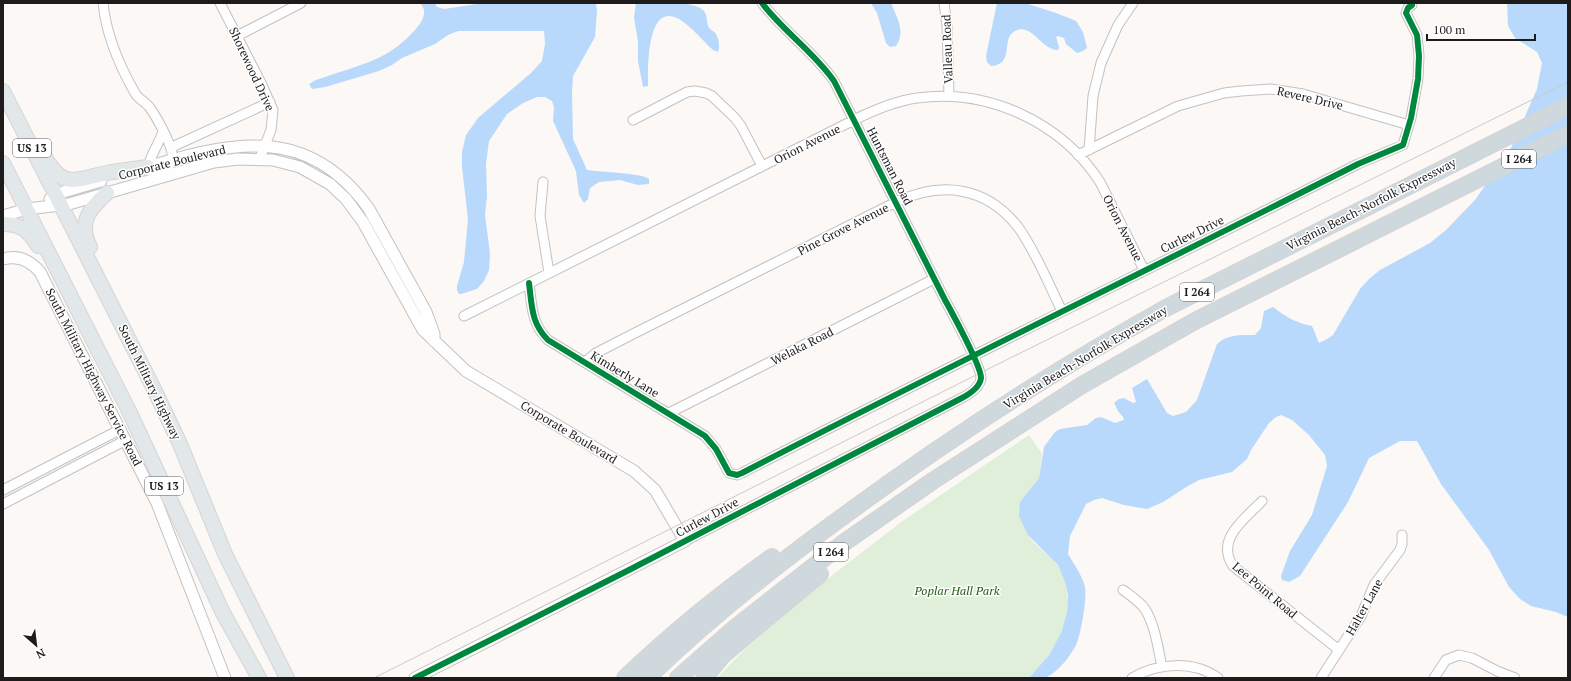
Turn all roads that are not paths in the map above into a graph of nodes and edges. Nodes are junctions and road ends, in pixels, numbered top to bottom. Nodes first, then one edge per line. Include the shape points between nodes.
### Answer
1 (103, 3) edge
2 (220, 3) edge
3 (301, 3) edge
4 (762, 3) edge
5 (944, 3) edge
6 (1133, 3) edge
7 (1410, 3) edge
8 (237, 36) junction
9 (3, 91) edge
10 (948, 96) junction
11 (270, 102) junction
12 (1568, 106) edge
13 (15, 114) junction
14 (633, 120) dead end
15 (854, 120) junction
16 (1409, 125) junction
17 (163, 131) junction
18 (1568, 134) edge
19 (265, 146) junction
20 (172, 147) junction
21 (1089, 150) junction
22 (1078, 155) junction
23 (260, 158) junction
24 (172, 160) junction
25 (3, 163) edge
26 (762, 166) junction
27 (148, 167) junction
28 (3, 178) edge
29 (543, 182) dead end
30 (3, 186) edge
31 (129, 186) junction
32 (107, 193) junction
33 (58, 200) junction
34 (896, 202) junction
35 (28, 209) junction
36 (3, 216) edge
37 (3, 224) edge
38 (3, 259) edge
39 (1144, 270) junction
40 (549, 273) junction
41 (934, 279) junction
42 (529, 283) junction
43 (69, 293) junction
44 (1062, 310) junction
45 (464, 316) dead end
46 (129, 339) junction
47 (434, 341) junction
48 (973, 356) junction
49 (585, 362) junction
50 (669, 414) junction
51 (121, 429) junction
52 (126, 440) junction
53 (995, 441) junction
54 (69, 456) junction
55 (75, 467) junction
56 (729, 473) joint
57 (885, 485) junction
58 (3, 490) edge
59 (1262, 501) dead end
60 (3, 504) edge
61 (1402, 535) dead end
62 (684, 542) junction
63 (1123, 590) dead end
64 (1339, 650) junction
65 (1162, 667) junction
66 (225, 678) edge
67 (259, 678) edge
68 (287, 678) edge
69 (415, 678) edge
70 (625, 678) edge
71 (647, 678) edge
72 (678, 678) edge
73 (704, 678) edge
74 (1132, 678) edge
75 (1218, 678) edge
76 (1320, 678) edge
77 (1434, 678) edge
78 (1515, 678) edge

1 - 17 street via 118,59 135,93 149,107
2 - 8 street, Shorewood Drive
3 - 8 street
4 - 15 street, Huntsman Road via 792,37 826,69
5 - 10 street, Valleau Road via 948,26
6 - 21 street via 1118,25 1101,64 1093,96
7 - 16 street, Curlew Drive via 1412,5 1406,13 1417,36 1419,56 1418,79
8 - 11 street, Shorewood Drive
9 - 13 main road, South Military Highway / US 13
10 - 15 street, Orion Avenue via 916,98 878,109
10 - 22 street, Orion Avenue via 983,100 1018,112 1044,127
11 - 19 street, Shorewood Drive via 274,114
11 - 20 street
12 - 57 highway, Virginia Beach-Norfolk Expressway / I 264 via 1238,271 1116,336 986,416
13 - 27 main road via 51,167 68,180 81,180 106,173
13 - 33 main road, South Military Highway / US 13
14 - 26 street via 687,92 706,93 735,118
15 - 26 street, Orion Avenue
15 - 34 street, Huntsman Road
16 - 21 street, Revere Drive via 1303,94 1271,89 1241,91 1178,106
16 - 39 street, Curlew Drive via 1403,145 1358,164
17 - 20 street
17 - 27 street
18 - 53 highway, Virginia Beach-Norfolk Expressway / I 264 via 1164,338 1082,385
19 - 23 street, Shorewood Drive
19 - 24 street, Corporate Boulevard via 225,147
19 - 47 street, Corporate Boulevard via 292,150 326,166 360,196 426,312
20 - 24 street
21 - 22 street, Revere Drive
22 - 39 street, Orion Avenue via 1100,182
23 - 31 street, Corporate Boulevard via 214,162
23 - 47 street, Corporate Boulevard via 300,167 339,192 363,222 423,330
24 - 27 street, Corporate Boulevard
24 - 31 street via 163,171
25 - 35 main road, US 13
26 - 40 street, Orion Avenue
27 - 33 street, Corporate Boulevard via 63,192
28 - 30 main road
29 - 40 street via 540,216
31 - 32 street, Corporate Boulevard
32 - 33 street, Corporate Boulevard
32 - 46 main road via 94,204 87,216 84,233 111,288
33 - 35 street, Corporate Boulevard
33 - 46 main road, South Military Highway / US 13
34 - 41 street, Huntsman Road
34 - 44 street, Pine Grove Avenue via 917,193 943,189 964,191 994,204 1007,215 1026,240
34 - 49 street, Pine Grove Avenue via 596,353
35 - 36 street, Corporate Boulevard
35 - 43 main road, US 13
37 - 43 main road via 19,226 31,234
38 - 51 street, South Military Highway Service Road via 24,259 40,272
39 - 44 street, Curlew Drive
40 - 42 street, Orion Avenue
41 - 48 street, Huntsman Road
41 - 50 street, Welaka Road
42 - 45 street, Orion Avenue
42 - 49 street, Kimberly Lane via 534,318 541,333
43 - 67 main road, US 13 via 129,411 223,613
44 - 48 street, Curlew Drive
46 - 68 main road, South Military Highway / US 13 via 180,444 225,554
47 - 62 street, Corporate Boulevard via 466,371 596,448 647,482 660,498
48 - 56 street, Curlew Drive via 742,473
48 - 62 street, Curlew Drive via 981,380 969,394
49 - 50 street, Kimberly Lane
50 - 56 street, Kimberly Lane via 705,436
51 - 52 street, South Military Highway Service Road
51 - 54 street
52 - 55 street
52 - 66 street, South Military Highway Service Road via 165,521
53 - 72 highway, Virginia Beach-Norfolk Expressway / I 264 via 842,544 742,622
53 - 73 highway via 845,553 723,656
54 - 55 street
54 - 58 street
55 - 60 street
57 - 70 highway via 820,523 752,571 684,624
57 - 71 highway, Virginia Beach-Norfolk Expressway / I 264 via 748,588
59 - 64 street, Lee Point Road via 1231,534 1227,547 1233,566
61 - 64 street, Halter Lane via 1400,550 1374,586 1361,616
62 - 69 street, Curlew Drive
63 - 65 street via 1139,602 1148,615 1156,637
64 - 76 street, Halter Lane
65 - 74 street via 1148,670
65 - 75 street via 1186,666
77 - 78 street via 1446,660 1459,655 1472,658 1497,672

